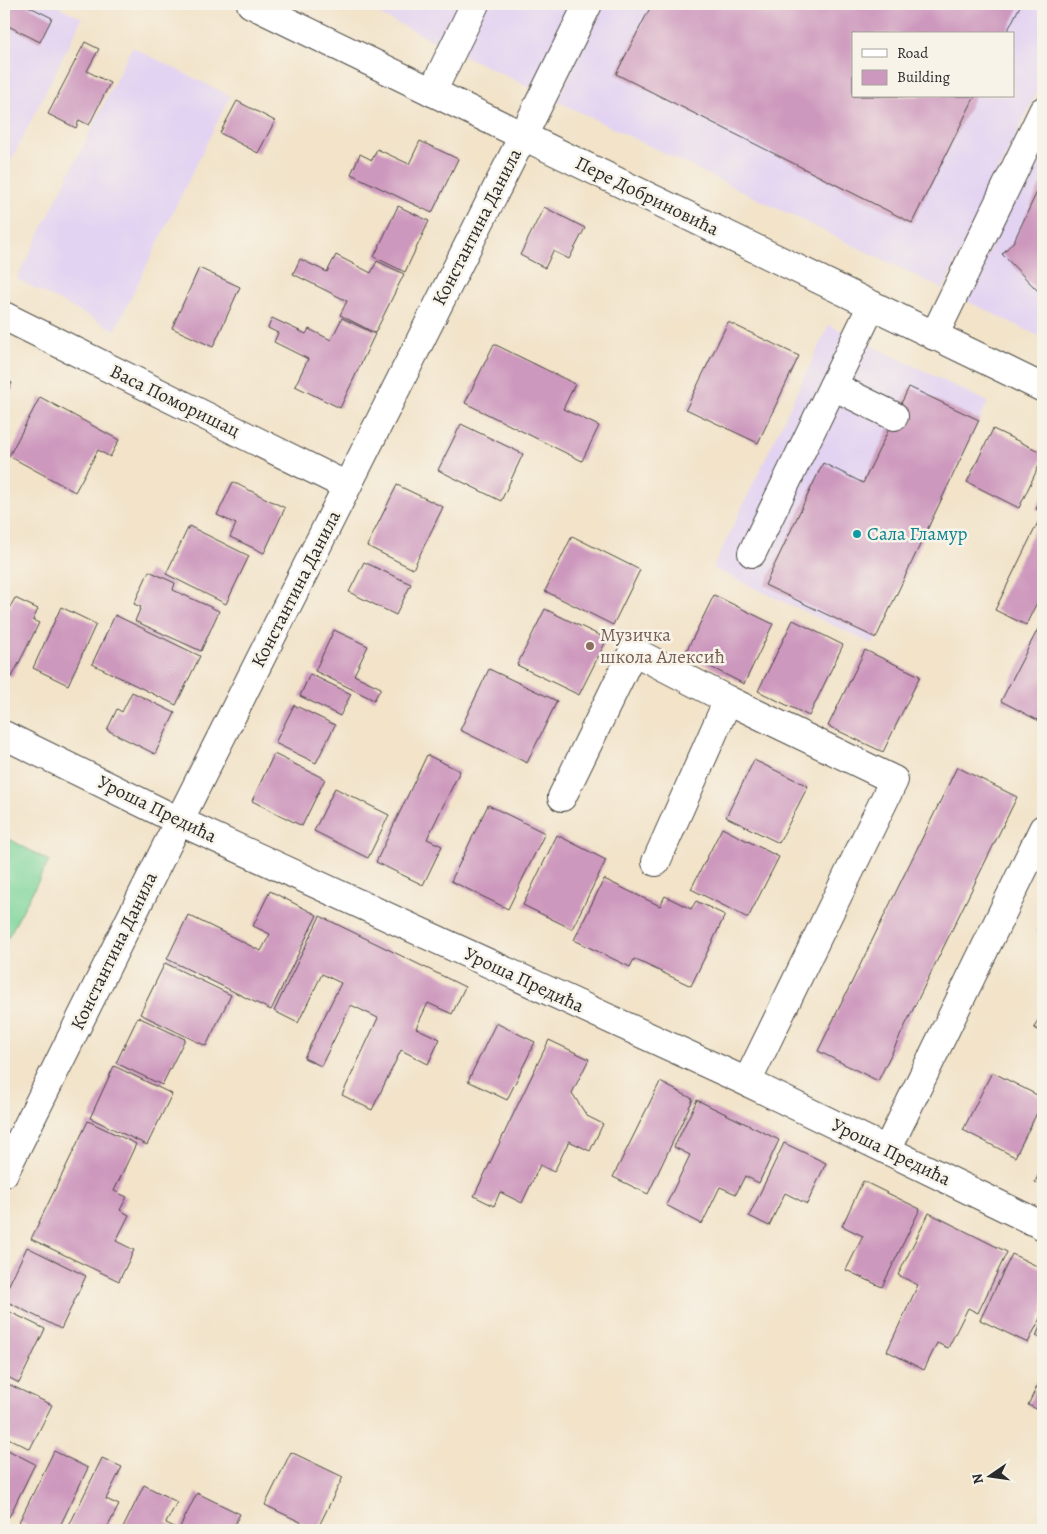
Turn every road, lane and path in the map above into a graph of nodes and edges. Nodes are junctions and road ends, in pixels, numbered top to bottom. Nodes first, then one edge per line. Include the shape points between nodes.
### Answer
1 (251, 4) edge
2 (475, 4) edge
3 (588, 4) edge
4 (432, 92) junction
5 (1043, 111) edge
6 (523, 136) junction
7 (872, 305) junction
8 (4, 316) edge
9 (934, 336) junction
10 (833, 386) junction
11 (1043, 388) edge
12 (894, 416) dead end
13 (347, 486) junction
14 (752, 553) dead end
15 (728, 700) junction
16 (4, 735) edge
17 (562, 798) dead end
18 (179, 821) junction
19 (1043, 829) edge
20 (656, 862) dead end
21 (747, 1082) junction
22 (887, 1150) junction
23 (4, 1173) edge
24 (1043, 1226) edge

1 - 4 street, Пере Добриновића
2 - 4 street
3 - 6 street, Константина Данила
4 - 6 street, Пере Добриновића
5 - 9 street
6 - 7 street, Пере Добриновића
6 - 13 street, Константина Данила
7 - 9 street, Пере Добриновића
7 - 10 street
8 - 13 street, Васа Поморишац
9 - 11 street, Пере Добриновића
10 - 12 street
10 - 14 street
13 - 18 street, Константина Данила
15 - 17 street via 633,652
15 - 20 street
15 - 21 street via 894,780
16 - 18 street, Уроша Предића
18 - 21 street, Уроша Предића
18 - 23 street, Константина Данила
19 - 22 street
21 - 22 street, Уроша Предића
22 - 24 street, Уроша Предића

